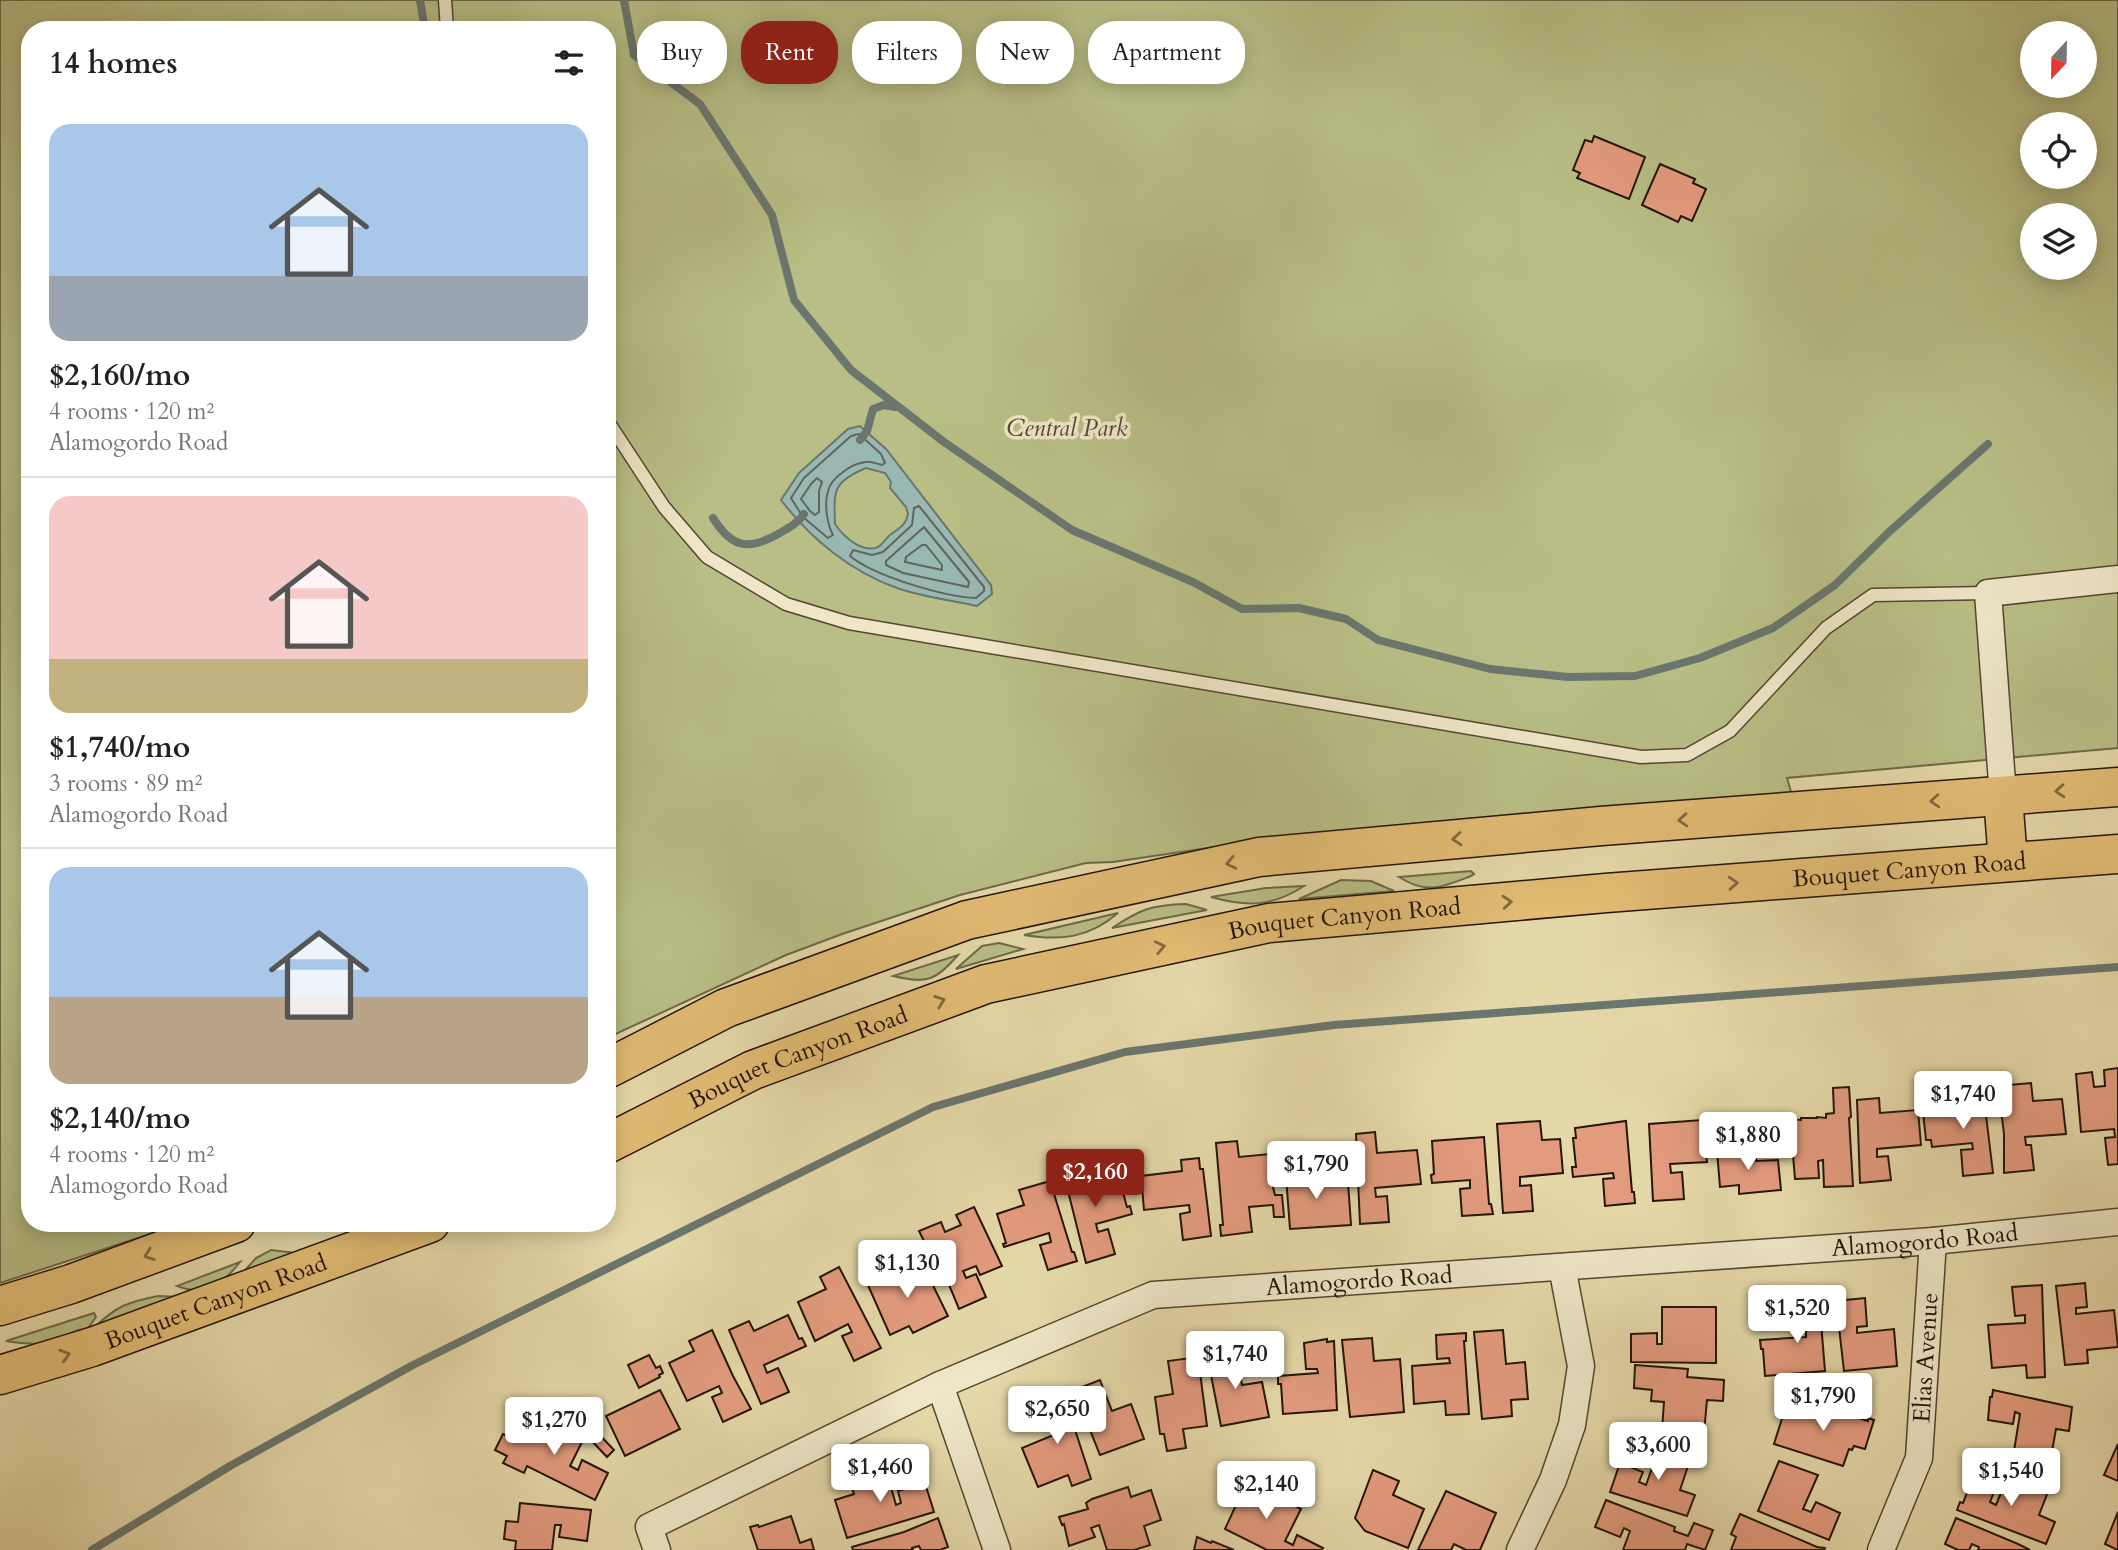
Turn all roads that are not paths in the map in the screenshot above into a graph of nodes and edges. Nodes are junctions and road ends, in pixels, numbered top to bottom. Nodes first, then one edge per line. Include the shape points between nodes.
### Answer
1 (445, 0) edge
2 (446, 21) edge
3 (616, 434) edge
4 (2118, 579) edge
5 (1987, 593) junction
6 (2118, 787) edge
7 (2003, 796) junction
8 (2118, 854) edge
9 (2008, 862) junction
10 (616, 1064) edge
11 (616, 1139) edge
12 (2118, 1222) edge
13 (212, 1232) edge
14 (405, 1232) edge
15 (1933, 1241) junction
16 (1562, 1267) junction
17 (0, 1306) edge
18 (0, 1375) edge
19 (940, 1385) junction
20 (653, 1538) edge
21 (997, 1550) edge
22 (1520, 1550) edge
23 (1881, 1550) edge

1 - 2 lane
3 - 5 lane via 664,507 707,557 786,604 849,623 1641,757 1687,755 1730,731 1826,628 1873,595
4 - 5 street
5 - 7 street
6 -> 7 main road
7 - 9 main road
7 -> 10 main road via 1259,857 967,920 726,1008
8 - 9 main road, Bouquet Canyon Road
11 -> 9 main road, Bouquet Canyon Road via 753,1070 986,984 1269,923
12 - 15 street, Alamogordo Road
13 -> 17 main road
18 -> 14 main road, Bouquet Canyon Road via 92,1347
15 - 16 street, Alamogordo Road
15 - 23 street, Elias Avenue via 1919,1458
16 - 19 street, Alamogordo Road via 1153,1295
16 - 22 street via 1581,1366 1572,1425 1553,1480
19 - 20 street, Alamogordo Road
19 - 21 street

